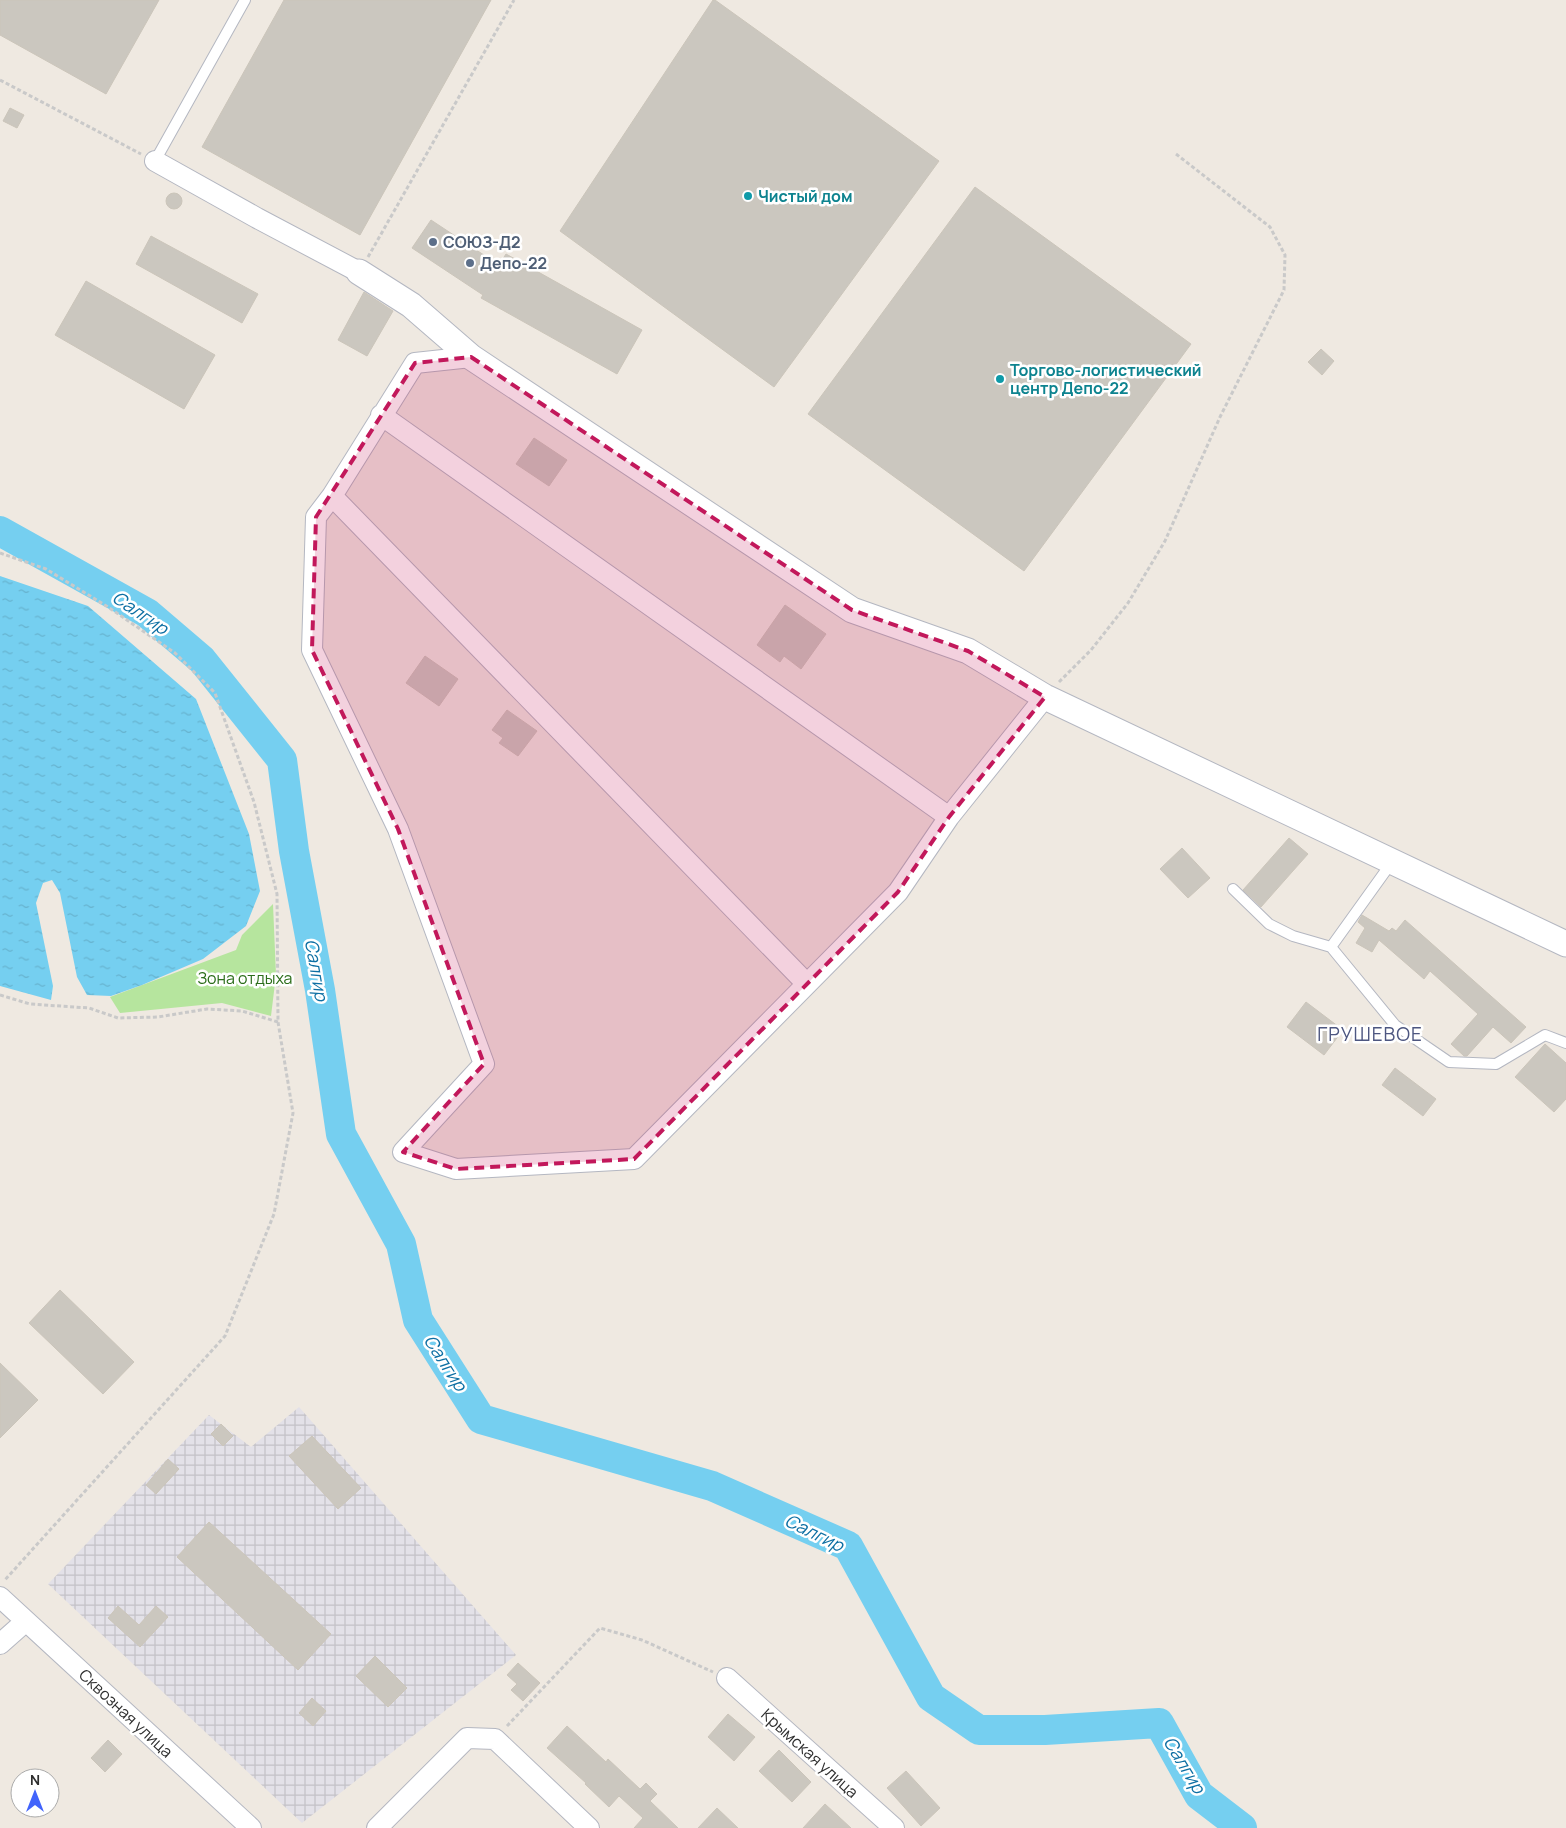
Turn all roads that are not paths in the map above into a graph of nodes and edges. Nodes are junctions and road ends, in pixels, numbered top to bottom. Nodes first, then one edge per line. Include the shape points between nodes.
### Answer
1 (245, 0) edge
2 (155, 161) joint
3 (359, 272) joint
4 (471, 357) junction
5 (381, 415) junction
6 (332, 496) junction
7 (1044, 697) junction
8 (949, 817) junction
9 (1392, 862) junction
10 (1233, 889) dead end
11 (1566, 944) edge
12 (1331, 947) junction
13 (807, 984) junction
14 (1566, 1043) edge
15 (0, 1598) edge
16 (26, 1621) junction
17 (0, 1644) edge
18 (727, 1678) road end
19 (251, 1828) edge
20 (377, 1828) edge
21 (589, 1828) edge
22 (894, 1828) edge

1 - 2 lane
2 - 3 street
3 - 4 street via 411,305
4 - 5 street via 415,363
4 - 7 street via 852,610 968,652
5 - 6 street
5 - 8 street
6 - 13 street
6 - 13 street via 316,518 312,650 398,829 484,1064 403,1152 456,1169 634,1159
7 - 8 street
7 - 9 street
8 - 13 street via 898,892
9 - 11 street
9 - 12 lane
10 - 12 lane via 1269,924 1293,936
12 - 14 lane via 1395,1025 1449,1062 1496,1064 1545,1035
15 - 16 street, Сквозная улица
16 - 17 street
16 - 19 street, Сквозная улица
18 - 22 street, Крымская улица
20 - 21 street via 467,1738 494,1739

